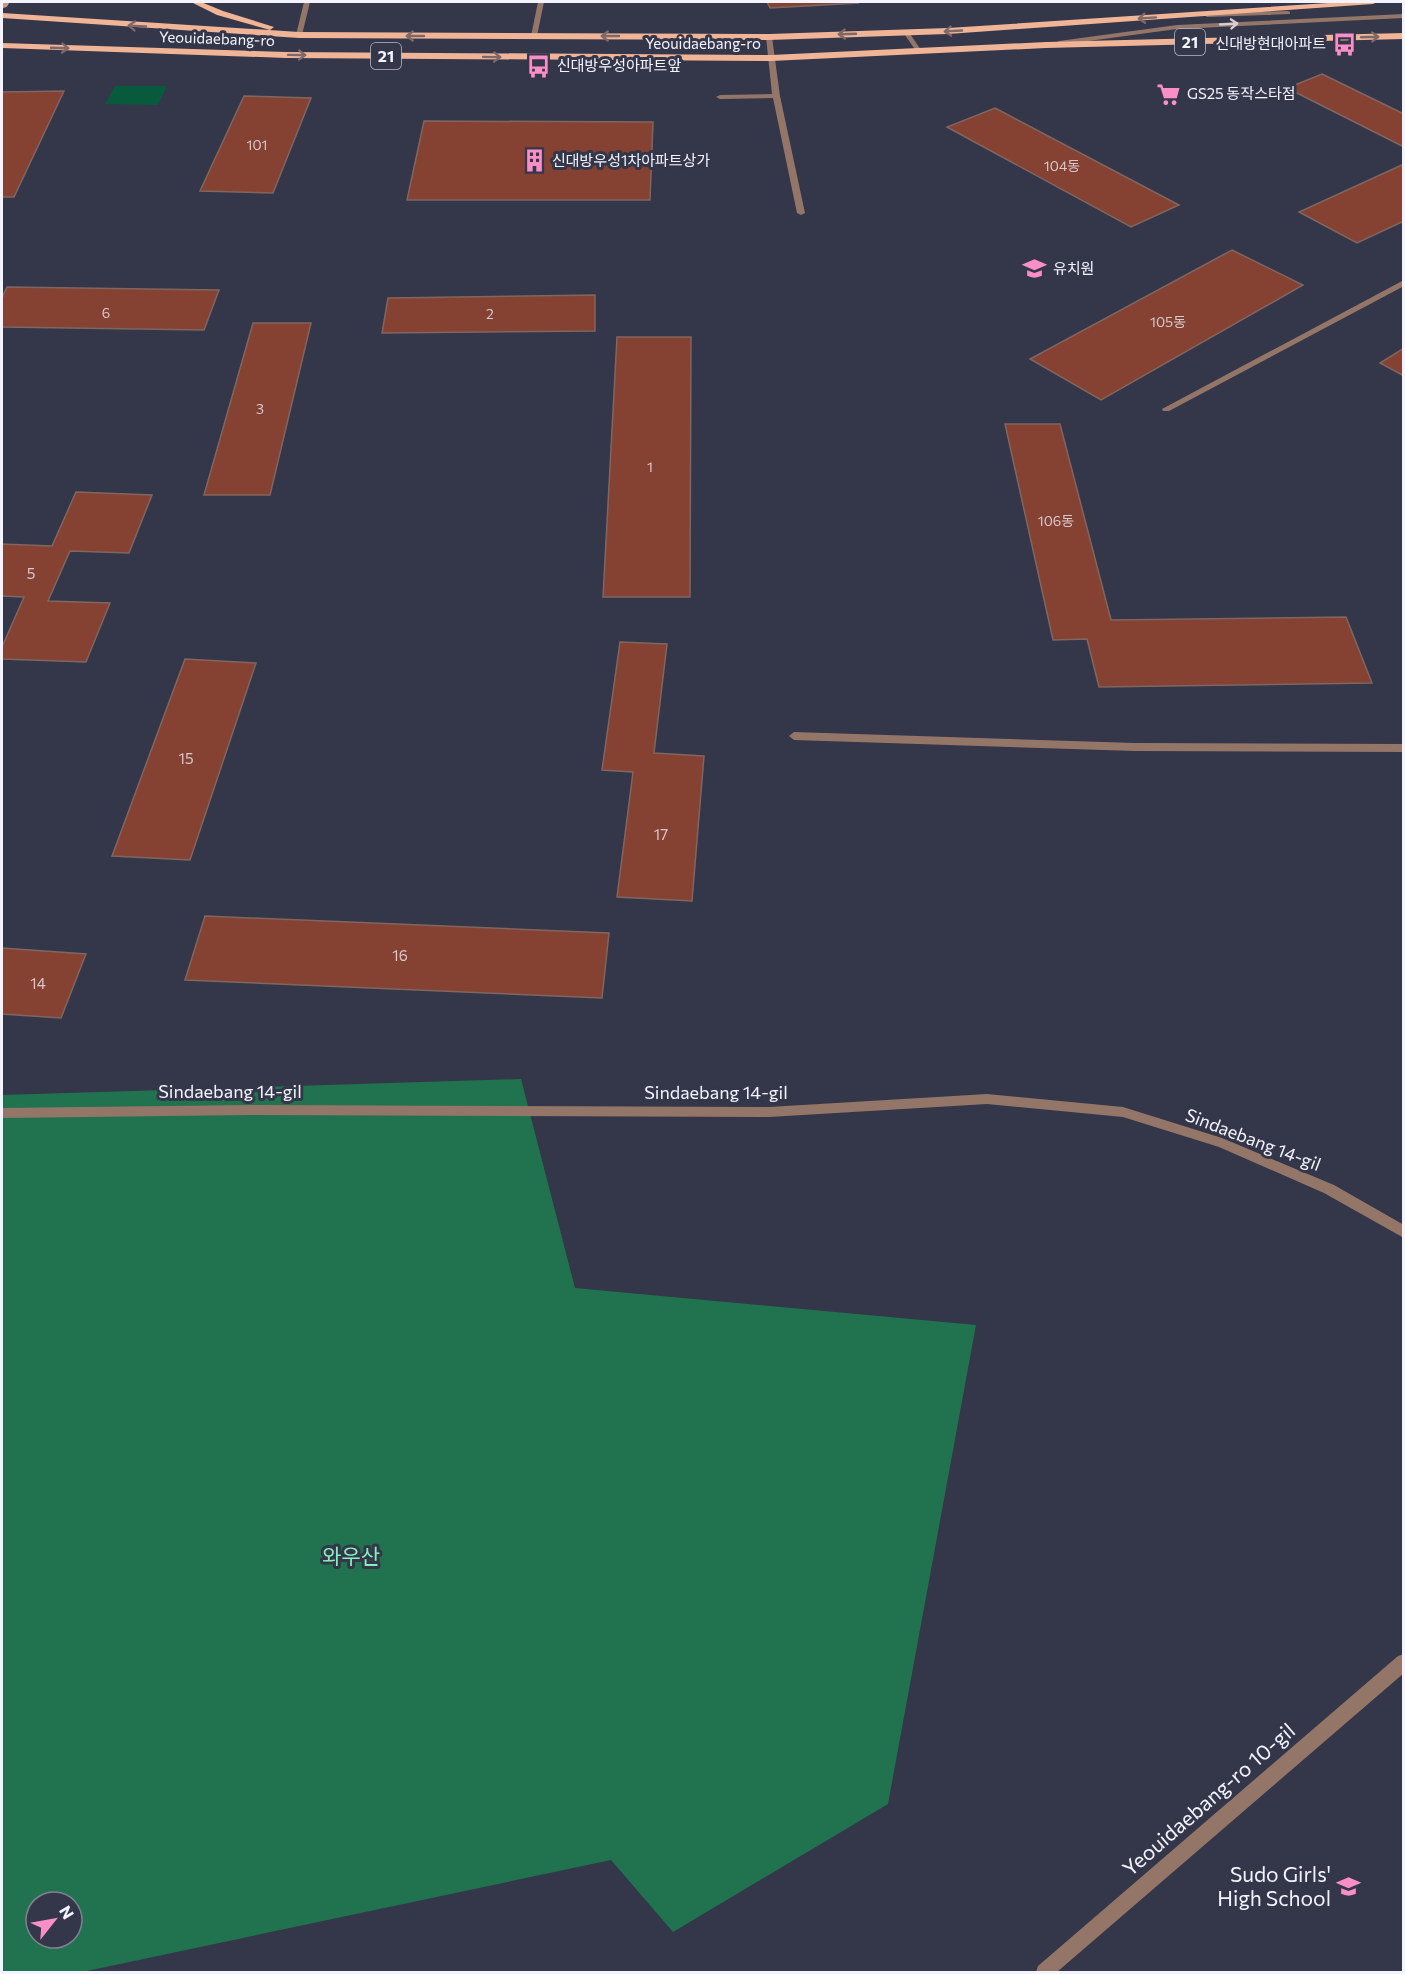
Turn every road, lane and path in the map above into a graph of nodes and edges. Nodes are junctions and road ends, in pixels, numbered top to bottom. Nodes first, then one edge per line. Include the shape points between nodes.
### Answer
1 (195, 2) edge
2 (307, 2) edge
3 (541, 2) edge
4 (1373, 2) edge
5 (1404, 9) edge
6 (2, 16) edge
7 (1185, 16) junction
8 (1404, 16) edge
9 (906, 32) junction
10 (299, 35) junction
11 (534, 36) junction
12 (1404, 36) edge
13 (769, 37) junction
14 (1046, 45) junction
15 (2, 46) edge
16 (918, 50) junction
17 (771, 58) junction
18 (776, 96) junction
19 (720, 97) dead end
20 (801, 213) dead end
21 (1404, 282) edge
22 (1166, 409) dead end
23 (794, 736) dead end
24 (1404, 748) edge
25 (2, 1113) edge
26 (1404, 1232) edge
27 (1404, 1662) edge
28 (1044, 1972) edge

1 - 10 main road
2 - 10 street
3 - 11 street
4 - 7 main road, Yeouidaebang-ro
5 - 7 street
10 -> 6 main road, Yeouidaebang-ro
7 -> 9 main road, Yeouidaebang-ro
14 -> 8 street via 1177,27
9 -> 13 main road, Yeouidaebang-ro
9 - 16 street
11 -> 10 main road, Yeouidaebang-ro
13 -> 11 main road, Yeouidaebang-ro
14 -> 12 main road, Yeouidaebang-ro / 21
13 - 17 street
14 - 16 main road, Yeouidaebang-ro / 21
15 -> 17 main road, Yeouidaebang-ro / 21 via 286,55
16 - 17 main road, Yeouidaebang-ro / 21
17 - 18 street
18 - 19 street
18 - 20 street
21 - 22 street
23 - 24 street via 1135,747
25 - 26 street, Sindaebang 14-gil via 769,1112 987,1099 1124,1112 1222,1143 1329,1189
27 - 28 street, Yeouidaebang-ro 10-gil

